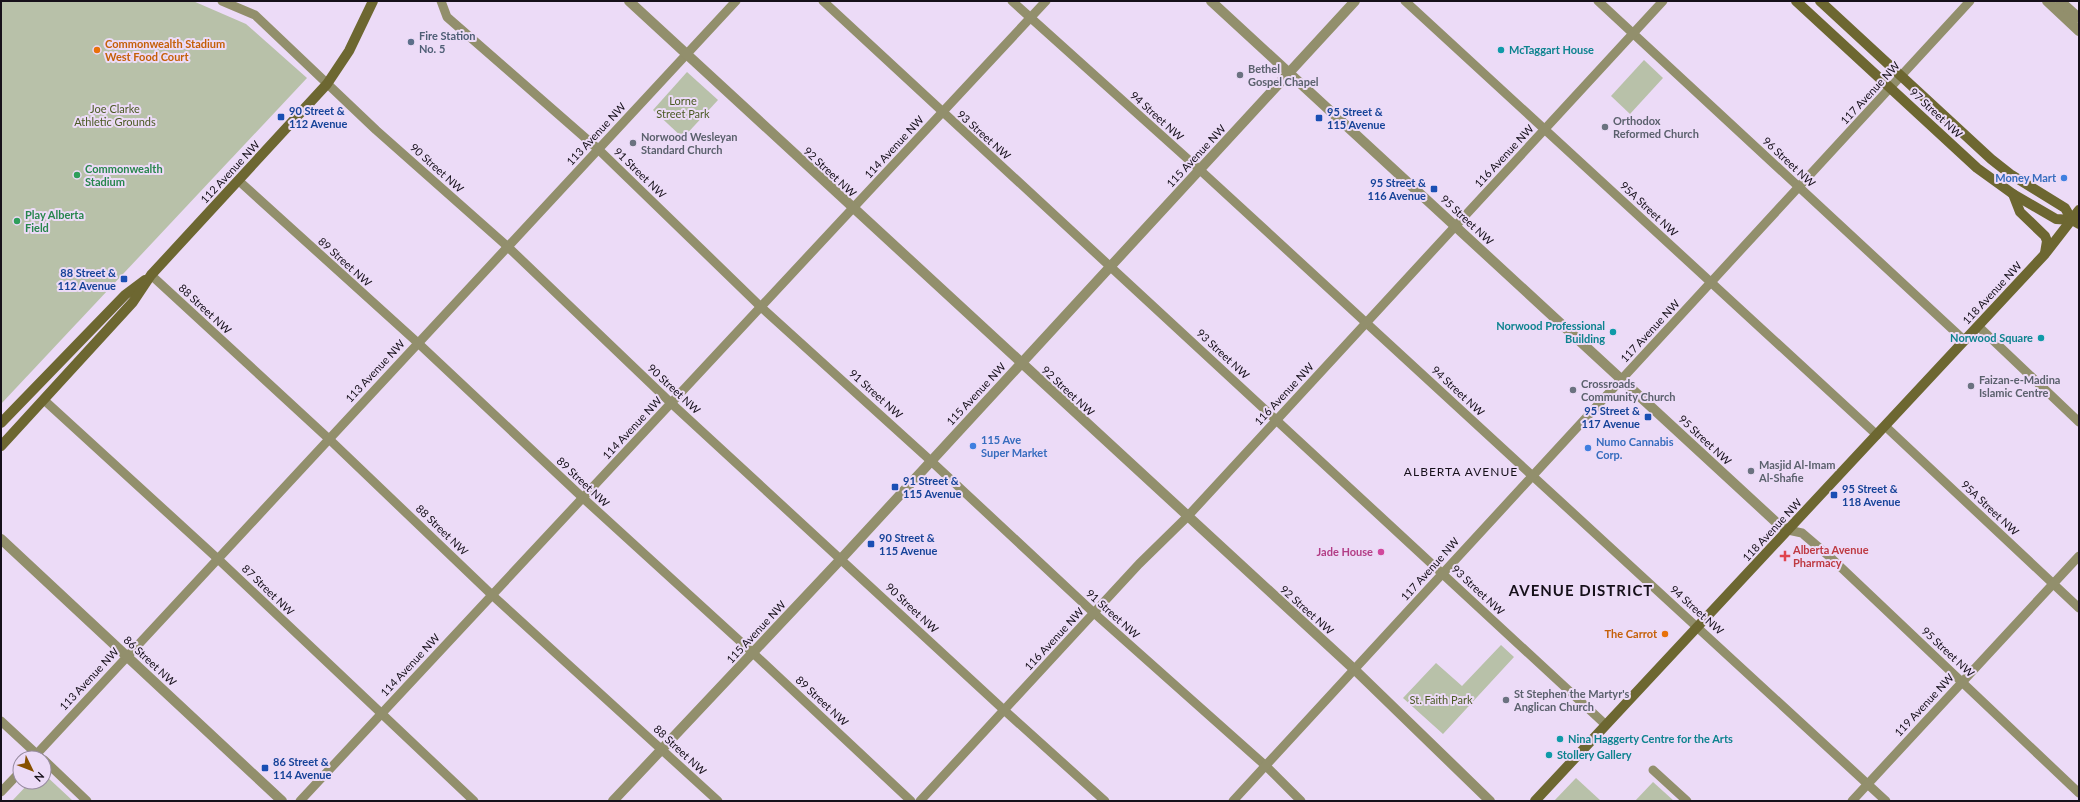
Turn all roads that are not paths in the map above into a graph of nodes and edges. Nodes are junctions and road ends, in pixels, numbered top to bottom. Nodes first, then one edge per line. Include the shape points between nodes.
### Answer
1 (222, 1) edge
2 (373, 1) edge
3 (441, 1) edge
4 (629, 1) edge
5 (736, 1) edge
6 (823, 1) edge
7 (1012, 1) edge
8 (1046, 1) edge
9 (1211, 1) edge
10 (1355, 1) edge
11 (1405, 1) edge
12 (1598, 1) edge
13 (1663, 1) edge
14 (1796, 1) edge
15 (1820, 1) edge
16 (1970, 1) edge
17 (2047, 1) edge
18 (2060, 1) edge
19 (1030, 18) junction
20 (2079, 18) edge
21 (2079, 31) edge
22 (1633, 34) junction
23 (687, 53) junction
24 (1289, 73) junction
25 (1902, 76) junction
26 (327, 84) junction
27 (1891, 88) junction
28 (942, 113) junction
29 (1545, 129) junction
30 (598, 149) junction
31 (1200, 170) junction
32 (239, 181) junction
33 (1798, 188) junction
34 (2013, 194) junction
35 (853, 209) junction
36 (2079, 210) edge
37 (2077, 220) edge
38 (1456, 226) junction
39 (508, 247) junction
40 (2045, 254) junction
41 (1110, 266) junction
42 (151, 275) junction
43 (1712, 283) junction
44 (761, 307) junction
45 (1366, 323) junction
46 (1978, 326) junction
47 (1964, 340) junction
48 (418, 343) junction
49 (1021, 364) junction
50 (1622, 380) junction
51 (44, 400) junction
52 (671, 403) junction
53 (1277, 420) junction
54 (2079, 422) edge
55 (1, 423) edge
56 (1885, 426) junction
57 (1877, 435) junction
58 (329, 439) junction
59 (1, 446) edge
60 (931, 461) junction
61 (1532, 476) junction
62 (583, 498) junction
63 (1187, 517) junction
64 (1788, 530) junction
65 (1, 539) edge
66 (2079, 556) edge
67 (218, 559) junction
68 (841, 559) junction
69 (1443, 574) junction
70 (2053, 583) junction
71 (492, 595) junction
72 (2079, 608) edge
73 (1094, 613) junction
74 (1698, 627) junction
75 (753, 653) junction
76 (127, 656) junction
77 (1355, 670) junction
78 (1962, 682) junction
79 (1004, 710) junction
80 (381, 714) junction
81 (1, 720) edge
82 (1606, 725) junction
83 (31, 750) edge
84 (42, 750) edge
85 (662, 750) junction
86 (1266, 766) junction
87 (52, 768) edge
88 (1653, 770) dead end
89 (12, 780) edge
90 (1868, 784) junction
91 (1, 792) edge
92 (2079, 793) edge
93 (87, 801) edge
94 (282, 801) edge
95 (300, 801) edge
96 (474, 801) edge
97 (613, 801) edge
98 (718, 801) edge
99 (911, 801) edge
100 (920, 801) edge
101 (1105, 801) edge
102 (1233, 801) edge
103 (1301, 801) edge
104 (1490, 801) edge
105 (1535, 801) edge
106 (1687, 801) edge
107 (1852, 801) edge
108 (1886, 801) edge

1 - 26 street, 90 Street NW via 255,15
2 - 26 main road, 112 Avenue NW via 349,50
3 - 30 street, 91 Street NW via 447,17
4 - 23 street, 92 Street NW
5 - 23 street, 113 Avenue NW
6 - 28 street, 93 Street NW
7 - 19 street, 94 Street NW
8 - 19 street, 114 Avenue NW
9 - 24 street, 95 Street NW
10 - 24 street, 115 Avenue NW
11 - 29 street, 95A Street NW
12 - 22 street, 96 Street NW
13 - 22 street, 116 Avenue NW
14 - 27 main road, 97 Street NW
15 - 25 main road, 97 Street NW
16 - 25 street, 117 Avenue NW
17 - 21 street
18 - 20 street
19 - 28 street, 114 Avenue NW
19 - 31 street, 94 Street NW
22 - 29 street, 116 Avenue NW
22 - 33 street, 96 Street NW
23 - 30 street, 113 Avenue NW
23 - 35 street, 92 Street NW
24 - 31 street, 115 Avenue NW
24 - 38 street, 95 Street NW
25 - 27 street, 117 Avenue NW
25 - 37 main road, 97 Street NW via 2010,174 2065,208
26 - 32 main road, 112 Avenue NW
26 - 39 street, 90 Street NW
27 - 33 street, 117 Avenue NW
27 - 34 main road, 97 Street NW via 1978,168
28 - 35 street, 114 Avenue NW
28 - 41 street, 93 Street NW
29 - 38 street, 116 Avenue NW
29 - 43 street, 95A Street NW
30 - 39 street, 113 Avenue NW
30 - 44 street, 91 Street NW
31 - 41 street, 115 Avenue NW
31 - 45 street, 94 Street NW
32 - 42 main road, 112 Avenue NW
32 - 48 street, 89 Street NW
33 - 43 street, 117 Avenue NW
33 - 47 street, 96 Street NW
34 - 37 main road, 97 Street NW via 2056,219
34 - 40 main road via 2020,212 2045,236
35 - 44 street, 114 Avenue NW
35 - 49 street, 92 Street NW
36 - 37 main road, 118 Avenue NW
37 - 40 main road, 118 Avenue NW
38 - 45 street, 116 Avenue NW
38 - 50 street, 95 Street NW
39 - 48 street, 113 Avenue NW
39 - 52 street, 90 Street NW
40 - 46 main road, 118 Avenue NW
41 - 49 street, 115 Avenue NW
41 - 53 street, 93 Street NW
42 - 51 main road, 112 Avenue NW via 133,302
42 - 55 main road, 112 Avenue NW via 125,295
42 - 58 street, 88 Street NW
43 - 50 street, 117 Avenue NW
43 - 57 street, 95A Street NW
44 - 52 street, 114 Avenue NW
44 - 60 street, 91 Street NW
45 - 53 street, 116 Avenue NW
45 - 61 street, 94 Street NW
46 - 47 main road, 118 Avenue NW
46 - 54 street
47 - 56 main road, 118 Avenue NW
48 - 58 street, 113 Avenue NW
48 - 62 street, 89 Street NW
49 - 60 street, 115 Avenue NW
49 - 63 street, 92 Street NW
50 - 61 street, 117 Avenue NW
50 - 64 street, 95 Street NW
51 - 59 main road, 112 Avenue NW
51 - 67 street, 87 Street NW
52 - 62 street, 114 Avenue NW
52 - 68 street, 90 Street NW
53 - 63 street, 116 Avenue NW
53 - 69 street, 93 Street NW
56 - 57 main road, 118 Avenue NW
56 - 70 street, 95A Street NW
57 - 64 main road, 118 Avenue NW
58 - 67 street, 113 Avenue NW
58 - 71 street, 88 Street NW
60 - 68 street, 115 Avenue NW
60 - 73 street, 91 Street NW
61 - 69 street, 117 Avenue NW
61 - 74 street, 94 Street NW
62 - 71 street, 114 Avenue NW
62 - 75 street, 89 Street NW
63 - 73 street, 116 Avenue NW
63 - 77 street, 92 Street NW
64 - 74 main road, 118 Avenue NW
64 - 78 street, 95 Street NW via 1802,533
65 - 76 street, 86 Street NW
66 - 70 street, 119 Avenue NW
67 - 76 street, 113 Avenue NW
67 - 80 street, 87 Street NW
68 - 75 street, 115 Avenue NW
68 - 79 street, 90 Street NW
69 - 77 street, 117 Avenue NW
69 - 82 street, 93 Street NW
70 - 72 street, 95A Street NW
70 - 78 street, 119 Avenue NW
71 - 80 street, 114 Avenue NW
71 - 85 street, 88 Street NW
73 - 79 street, 116 Avenue NW
73 - 86 street, 91 Street NW
74 - 82 main road, 118 Avenue NW
74 - 90 street, 94 Street NW
75 - 85 street, 115 Avenue NW
75 - 99 street, 89 Street NW
76 - 84 street, 113 Avenue NW
76 - 94 street, 86 Street NW
77 - 86 street, 117 Avenue NW
77 - 104 street, 92 Street NW
78 - 90 street, 119 Avenue NW
78 - 92 street, 95 Street NW
79 - 100 street, 116 Avenue NW
79 - 101 street, 90 Street NW
80 - 95 street, 114 Avenue NW
80 - 96 street, 87 Street NW
81 - 83 street
82 - 105 main road, 118 Avenue NW
85 - 97 street, 115 Avenue NW
85 - 98 street, 88 Street NW
86 - 102 street, 117 Avenue NW
86 - 103 street, 91 Street NW
87 - 93 street
88 - 106 street
89 - 91 street
90 - 107 street, 119 Avenue NW
90 - 108 street, 94 Street NW

